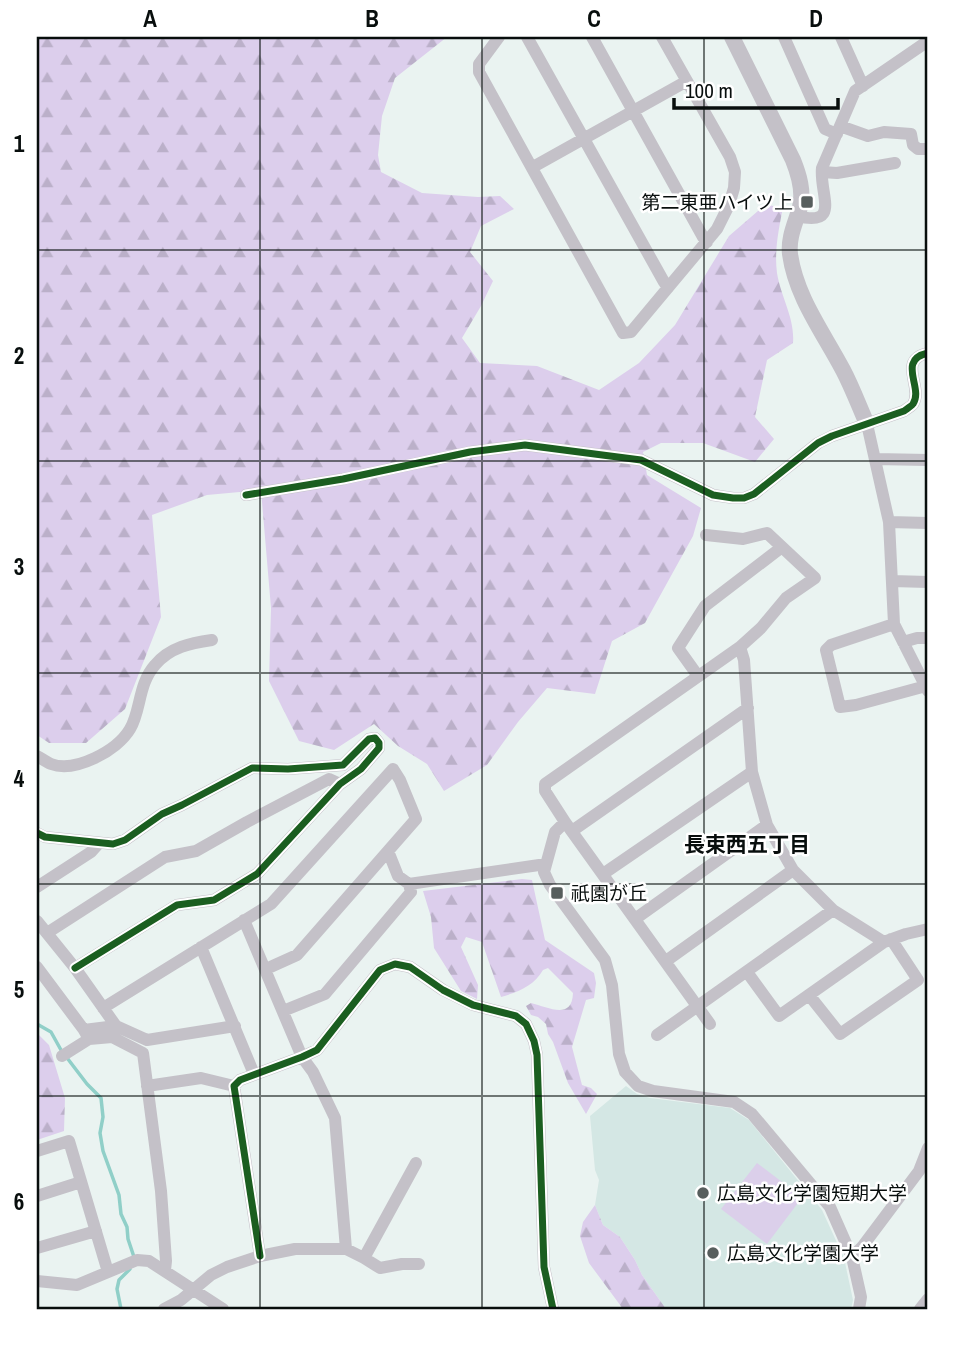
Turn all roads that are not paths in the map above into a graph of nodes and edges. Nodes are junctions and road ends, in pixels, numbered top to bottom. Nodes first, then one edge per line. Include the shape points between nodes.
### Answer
1 (499, 37) edge
2 (527, 37) edge
3 (592, 37) edge
4 (662, 37) edge
5 (732, 37) edge
6 (784, 37) edge
7 (841, 37) edge
8 (928, 41) edge
9 (687, 80) junction
10 (863, 86) junction
11 (633, 111) junction
12 (839, 130) junction
13 (584, 139) junction
14 (928, 149) edge
15 (895, 163) dead end
16 (533, 167) junction
17 (822, 172) junction
18 (797, 216) junction
19 (707, 242) junction
20 (668, 288) junction
21 (928, 353) edge
22 (867, 424) junction
23 (875, 459) junction
24 (928, 460) edge
25 (246, 495) dead end
26 (889, 522) junction
27 (928, 523) edge
28 (706, 535) dead end
29 (782, 547) junction
30 (892, 581) junction
31 (928, 582) edge
32 (894, 624) junction
33 (928, 638) edge
34 (212, 640) dead end
35 (903, 642) junction
36 (740, 647) junction
37 (698, 676) junction
38 (927, 688) edge
39 (748, 708) junction
40 (37, 756) edge
41 (752, 772) junction
42 (340, 784) junction
43 (767, 825) junction
44 (569, 826) junction
45 (37, 832) edge
46 (99, 843) junction
47 (388, 851) junction
48 (546, 864) junction
49 (793, 870) junction
50 (603, 874) junction
51 (409, 884) junction
52 (37, 887) edge
53 (834, 910) junction
54 (635, 919) junction
55 (244, 920) junction
56 (37, 921) edge
57 (928, 929) edge
58 (47, 933) junction
59 (887, 941) junction
60 (201, 947) junction
61 (666, 961) junction
62 (37, 967) edge
63 (75, 968) junction
64 (266, 969) junction
65 (747, 972) junction
66 (809, 995) junction
67 (698, 1007) junction
68 (103, 1008) junction
69 (283, 1011) junction
70 (710, 1024) dead end
71 (116, 1026) junction
72 (235, 1026) junction
73 (86, 1035) junction
74 (657, 1035) dead end
75 (65, 1055) dead end
76 (302, 1057) junction
77 (254, 1074) junction
78 (147, 1086) junction
79 (234, 1086) junction
80 (928, 1148) edge
81 (37, 1151) edge
82 (416, 1163) dead end
83 (81, 1182) junction
84 (37, 1196) edge
85 (96, 1231) junction
86 (37, 1248) edge
87 (346, 1248) junction
88 (260, 1256) junction
89 (852, 1257) junction
90 (364, 1258) junction
91 (419, 1264) dead end
92 (165, 1270) junction
93 (108, 1272) junction
94 (37, 1281) edge
95 (194, 1289) junction
96 (928, 1299) edge
97 (167, 1309) edge
98 (223, 1309) edge
99 (552, 1309) edge
100 (859, 1309) edge
101 (920, 1309) edge

1 - 16 street via 479,64 479,72
2 - 13 street
3 - 11 street
4 - 9 street
5 - 18 street via 800,179
6 - 12 street via 825,129
7 - 10 street
8 - 10 street
9 - 11 street
9 - 19 street via 735,172 729,205
10 - 12 street via 855,91
11 - 13 street
11 - 19 street
12 - 14 street via 869,136 911,134 913,145
12 - 17 street
13 - 16 street
13 - 20 street
15 - 17 street
16 - 20 street via 623,333 631,332
17 - 18 street via 824,212 812,220
18 - 22 street via 790,251 796,279
19 - 20 street
21 - 22 street via 912,366 913,404
22 - 23 street
22 - 25 street via 818,443 744,498 713,495 641,460 525,445
23 - 24 street
23 - 26 street
26 - 27 street
26 - 30 street
28 - 29 street via 743,539 766,533
29 - 36 street via 815,578 786,598
29 - 37 street via 705,606 678,648
30 - 31 street
30 - 32 street
32 - 35 street
32 - 38 street via 826,650 840,707
33 - 35 street
34 - 40 street via 172,650 154,665 130,729 109,750 92,760 65,766
35 - 38 street
36 - 37 street
36 - 39 street
37 - 44 street via 545,784
39 - 41 street
39 - 44 street
41 - 43 street
41 - 50 street
42 - 46 street via 379,748 374,738 343,765 252,768 162,814 125,840
42 - 58 street via 329,779 196,851 164,857
42 - 63 street via 257,874 214,900 177,905
43 - 49 street
43 - 54 street
44 - 48 street via 555,832
44 - 50 street
45 - 46 street via 45,837
46 - 52 street
47 - 51 street via 398,876
47 - 55 street via 416,820 393,769 271,904
47 - 64 street via 298,955
48 - 51 street
48 - 89 street via 550,885 605,960 625,1072 638,1086 653,1091 734,1102 752,1114 830,1207
49 - 53 street
49 - 61 street
50 - 54 street
51 - 69 street via 411,892 325,994
53 - 59 street
53 - 65 street
54 - 61 street
55 - 60 street
55 - 64 street
56 - 58 street
57 - 59 street
58 - 63 street
59 - 66 street
59 - 66 street via 918,980 840,1034
60 - 68 street
60 - 72 street
61 - 67 street
62 - 73 street
63 - 68 street
64 - 69 street
65 - 66 street via 779,1016
65 - 67 street
67 - 70 street
67 - 74 street
68 - 71 street
69 - 76 street
71 - 72 street via 147,1040
71 - 73 street
72 - 77 street
73 - 75 street
73 - 78 street via 112,1037 143,1053
76 - 77 street
76 - 87 street via 335,1118
76 - 99 street via 317,1050 380,970 395,964 410,967 473,1005 526,1024 537,1055 544,1267
77 - 79 street
78 - 79 street via 201,1078
78 - 92 street via 161,1191
79 - 88 street
80 - 89 street via 919,1171
81 - 83 street via 69,1141
82 - 90 street
83 - 84 street
83 - 85 street
85 - 86 street
85 - 93 street
87 - 88 street via 295,1249
87 - 90 street
88 - 95 street via 227,1267
89 - 100 street via 861,1297
90 - 91 street via 380,1268
92 - 93 street via 137,1260
92 - 95 street
93 - 94 street via 77,1285
95 - 97 street
95 - 98 street
96 - 101 street

